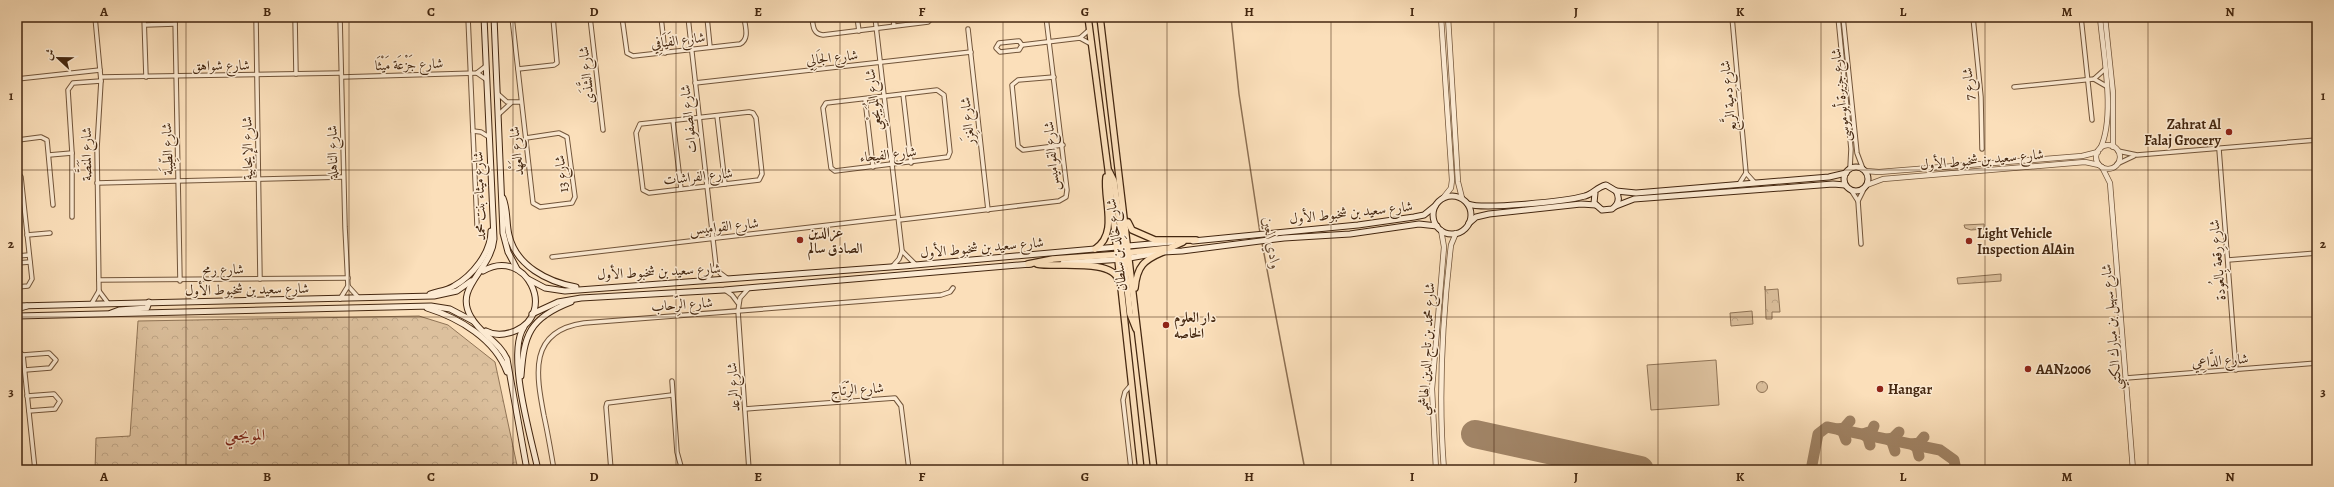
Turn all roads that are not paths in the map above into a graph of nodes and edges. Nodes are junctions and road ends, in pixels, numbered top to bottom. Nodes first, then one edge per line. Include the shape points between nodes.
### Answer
1 (95, 17) edge
2 (144, 17) edge
3 (175, 17) edge
4 (256, 17) edge
5 (295, 17) edge
6 (340, 17) edge
7 (468, 17) edge
8 (484, 17) edge
9 (494, 17) edge
10 (512, 17) edge
11 (553, 17) edge
12 (590, 17) edge
13 (622, 17) edge
14 (661, 17) edge
15 (688, 17) edge
16 (707, 17) edge
17 (744, 17) edge
18 (812, 17) edge
19 (857, 17) edge
20 (875, 17) edge
21 (893, 17) edge
22 (933, 17) edge
23 (1046, 17) edge
24 (1088, 17) edge
25 (1100, 17) edge
26 (1441, 17) edge
27 (1448, 17) edge
28 (1732, 17) edge
29 (1838, 17) edge
30 (1844, 17) edge
31 (1973, 17) edge
32 (2081, 17) edge
33 (2100, 17) edge
34 (2105, 17) edge
35 (2315, 17) edge
36 (176, 24) junction
37 (145, 25) junction
38 (894, 26) junction
39 (876, 29) junction
40 (968, 29) dead end
41 (1089, 30) junction
42 (859, 31) junction
43 (2317, 36) edge
44 (1080, 38) junction
45 (1050, 42) junction
46 (1091, 44) junction
47 (1022, 45) junction
48 (710, 47) junction
49 (692, 50) junction
50 (971, 52) junction
51 (666, 53) junction
52 (880, 63) junction
53 (486, 64) junction
54 (518, 69) junction
55 (100, 70) junction
56 (2104, 70) junction
57 (471, 73) junction
58 (477, 73) junction
59 (296, 74) junction
60 (256, 75) junction
61 (341, 75) junction
62 (146, 77) junction
63 (176, 77) junction
64 (1054, 77) junction
65 (17, 79) edge
66 (101, 79) junction
67 (2094, 79) junction
68 (487, 80) junction
69 (2088, 80) junction
70 (695, 83) junction
71 (2106, 86) junction
72 (2014, 87) dead end
73 (497, 93) junction
74 (903, 94) junction
75 (884, 97) junction
76 (865, 99) junction
77 (521, 102) junction
78 (511, 103) junction
79 (498, 114) junction
80 (717, 116) junction
81 (699, 118) junction
82 (2092, 120) dead end
83 (673, 121) junction
84 (489, 124) junction
85 (17, 130) edge
86 (602, 130) dead end
87 (473, 131) junction
88 (481, 132) junction
89 (490, 137) junction
90 (526, 138) junction
91 (18, 140) junction
92 (2317, 140) edge
93 (1063, 146) junction
94 (2113, 147) junction
95 (1982, 149) dead end
96 (2219, 149) junction
97 (2099, 150) junction
98 (2118, 151) junction
99 (72, 152) junction
100 (49, 155) junction
101 (2137, 155) junction
102 (17, 156) edge
103 (911, 163) junction
104 (892, 165) junction
105 (2116, 165) junction
106 (2100, 166) junction
107 (873, 167) junction
108 (1850, 168) junction
109 (1108, 169) junction
110 (1865, 170) junction
111 (17, 171) edge
112 (1746, 173) junction
113 (1846, 173) junction
114 (343, 177) junction
115 (259, 179) junction
116 (179, 181) junction
117 (97, 182) junction
118 (2110, 182) junction
119 (1755, 183) junction
120 (725, 184) junction
121 (1739, 184) junction
122 (1846, 185) junction
123 (707, 186) junction
124 (1865, 187) junction
125 (681, 189) junction
126 (1851, 190) junction
127 (1616, 191) junction
128 (1594, 193) junction
129 (501, 196) junction
130 (532, 198) joint
131 (1443, 198) junction
132 (1462, 198) junction
133 (1858, 201) junction
134 (492, 203) junction
135 (1468, 204) junction
136 (53, 206) dead end
137 (1435, 206) junction
138 (1596, 206) junction
139 (1616, 206) junction
140 (1124, 208) junction
141 (988, 210) junction
142 (72, 217) dead end
143 (898, 219) junction
144 (1469, 223) junction
145 (476, 225) dead end
146 (1439, 228) junction
147 (50, 233) dead end
148 (1456, 233) junction
149 (28, 235) junction
150 (713, 238) junction
151 (1196, 240) junction
152 (1183, 242) joint
153 (1861, 244) dead end
154 (1095, 249) junction
155 (902, 251) junction
156 (1163, 252) junction
157 (1116, 253) junction
158 (1126, 253) junction
159 (2317, 253) edge
160 (29, 255) junction
161 (17, 256) edge
162 (552, 257) dead end
163 (2228, 260) junction
164 (30, 262) junction
165 (17, 263) edge
166 (1028, 264) junction
167 (1036, 264) junction
168 (916, 265) junction
169 (716, 266) junction
170 (892, 267) junction
171 (517, 269) junction
172 (479, 273) junction
173 (348, 278) junction
174 (260, 279) junction
175 (473, 279) junction
176 (528, 279) junction
177 (728, 279) junction
178 (99, 280) junction
179 (180, 281) junction
180 (706, 281) junction
181 (348, 286) junction
182 (17, 288) edge
183 (581, 288) junction
184 (749, 288) junction
185 (953, 288) dead end
186 (724, 290) junction
187 (99, 291) junction
188 (423, 296) junction
189 (581, 298) junction
190 (1135, 298) junction
191 (361, 299) junction
192 (339, 300) junction
193 (149, 302) junction
194 (92, 303) junction
195 (108, 303) junction
196 (738, 303) junction
197 (28, 305) junction
198 (17, 306) edge
199 (423, 307) junction
200 (17, 310) edge
201 (738, 311) junction
202 (110, 314) junction
203 (532, 314) junction
204 (17, 316) edge
205 (473, 321) junction
206 (1125, 321) junction
207 (526, 324) junction
208 (481, 329) junction
209 (1137, 331) junction
210 (17, 350) edge
211 (23, 355) junction
212 (2316, 363) edge
213 (25, 370) junction
214 (2236, 370) junction
215 (2317, 377) edge
216 (2126, 378) junction
217 (672, 381) dead end
218 (512, 384) junction
219 (521, 384) junction
220 (1131, 385) junction
221 (672, 395) junction
222 (27, 396) junction
223 (745, 409) junction
224 (29, 411) junction
225 (1132, 469) edge
226 (35, 470) edge
227 (528, 470) edge
228 (538, 470) edge
229 (554, 470) edge
230 (612, 470) edge
231 (682, 470) edge
232 (749, 470) edge
233 (909, 470) edge
234 (1141, 470) edge
235 (1154, 470) edge
236 (1436, 470) edge
237 (1444, 470) edge
238 (2133, 470) edge

1 - 55 street, شارع المَنَصَّة
2 - 37 street
3 - 36 street, شارع الطِّيبَة
4 - 60 street, شارع الإيجابية
5 - 59 street
6 - 61 street, شارع الناهلة
7 - 57 street
8 - 53 main road, شارع ميثاء بنت محمد
9 - 73 main road, شارع ميثاء بنت محمد
10 - 54 street, شارع العَهْد
11 - 54 street via 557,63 554,66
12 - 86 street, شارع الشَّذَى
13 - 51 street, شارع الفَيَافِي via 628,55
14 - 51 street
15 - 49 street, شارع الصفوات
16 - 48 street
17 - 48 street, شارع الفَيَافِي via 744,41 740,44
18 - 42 street via 814,30 820,35
19 - 42 street
20 - 39 street, شارع المُوَيجْعِي
21 - 38 street
22 - 38 street via 928,22
23 - 45 street, شارع القواميس
24 - 41 main road, شارع خالِد بن سلطان
25 - 140 main road, شارع خالِد بن سلطان
26 - 131 street via 1452,180 1449,192
27 - 132 street via 1458,182
28 - 112 street, شارع دِمية الرَّبع
29 - 108 street, شارع جزيرة أبو موسى via 1851,149
30 - 110 street, شارع جزيرة أبو موسى via 1857,153
31 - 95 street, شارع 7 via 1981,96
32 - 69 street
33 - 56 street
34 - 94 street via 2113,94
35 - 43 street
36 - 37 street
36 - 63 street, شارع الطِّيبَة
37 - 62 street
38 - 39 street
39 - 42 street
39 - 52 street, شارع المُوَيجْعِي
40 - 50 street, شارع الغِزَر
41 - 44 street
41 - 46 main road, شارع خالِد بن سلطان
44 - 45 street
44 - 46 street
45 - 47 street
45 - 64 street, شارع القواميس
46 - 109 main road, شارع خالِد بن سلطان
47 - 47 street via 1019,41 999,43 996,48 1000,52 1020,50
48 - 49 street, شارع الفَيَافِي
49 - 51 street, شارع الفَيَافِي
49 - 70 street, شارع الصفوات
50 - 52 street, شارع الجَالِي
50 - 141 street, شارع الغِزَر
52 - 70 street, شارع الجَالِي
52 - 75 street, شارع المُوَيجْعِي
53 - 58 street
53 - 68 main road, شارع ميثاء بنت محمد
54 - 77 street, شارع العَهْد
55 - 65 street
55 - 66 street, شارع المَنَصَّة
56 - 67 street
56 - 71 street
57 - 58 street, شارع جَزْعَة مَيْثَا
57 - 61 street, شارع جَزْعَة مَيْثَا
57 - 87 street
58 - 68 street
59 - 60 street, شارع شواهق
59 - 61 street, شارع شواهق
60 - 63 street, شارع شواهق
60 - 115 street, شارع الإيجابية
61 - 114 street, شارع الناهلة
62 - 63 street, شارع شواهق
62 - 66 street, شارع شواهق
63 - 116 street, شارع الطِّيبَة
64 - 93 street, شارع القواميس
64 - 93 street via 1018,80 1012,85 1018,146 1023,150
66 - 99 street, شارع شواهق via 73,83 69,87
66 - 117 street, شارع المَنَصَّة via 97,122
67 - 69 street
67 - 71 street
68 - 84 main road, شارع ميثاء بنت محمد
69 - 72 street
69 - 82 street
70 - 81 street, شارع الصفوات
71 - 97 street via 2107,128
73 - 78 street via 503,100
73 - 79 main road, شارع ميثاء بنت محمد
74 - 75 street, شارع الفيحاء
74 - 103 street
74 - 103 street, شارع الفيحاء via 937,90 944,95 950,156 945,159
75 - 76 street, شارع الفيحاء
75 - 104 street, شارع المُوَيجْعِي
76 - 107 street
76 - 107 street, شارع الفيحاء via 827,103 823,108 832,170
77 - 78 street
77 - 90 street, شارع العَهْد
78 - 79 street, شارع العَهْد
79 - 129 main road, شارع ميثاء بنت محمد
80 - 81 street, شارع الفراشات
80 - 120 street
80 - 120 street, شارع الفراشات via 751,112 755,116 762,176 757,181
81 - 83 street, شارع الفراشات
81 - 123 street, شارع الصفوات
83 - 125 street
83 - 125 street, شارع الفراشات via 644,123 636,130 641,188 649,193
84 - 88 street
84 - 89 main road, شارع ميثاء بنت محمد
85 - 91 street
87 - 88 street
87 - 145 street
88 - 89 street
89 - 134 main road, شارع ميثاء بنت محمد
90 - 130 street, شارع العَهْد
90 - 130 street, شارع 13 via 559,134 567,137 575,199 570,204 540,207 534,205
91 - 100 street via 43,137 48,142
91 - 102 street
92 - 96 street
93 - 141 street, شارع القواميس via 1067,190 1063,200
94 - 97 street via 2106,146
94 - 98 street
96 - 101 street
96 - 163 street, شارع رِقعة بِالعُودة
97 - 106 street via 2096,158
97 - 110 street, شارع سعيد بن شخبوط الأول via 2082,156 1879,172
98 - 101 street
98 - 105 street via 2120,158
99 - 100 street
99 - 142 street, شارع شواهق
100 - 136 street
101 - 105 street
103 - 104 street, شارع الفيحاء
104 - 107 street, شارع الفيحاء
104 - 143 street, شارع المُوَيجْعِي
105 - 106 street via 2108,169
105 - 118 street, شارع سهيل بن مبارك الكتبي
106 - 118 street, شارع سهيل بن مبارك الكتبي
106 - 124 street, شارع سعيد بن شخبوط الأول via 2085,162 1883,179
108 - 110 main road via 1855,166
108 - 113 main road
109 - 154 main road via 1105,184 1109,224 1103,241
109 - 157 main road, شارع خالِد بن سلطان
109 - 158 main road via 1114,181
110 - 124 main road via 1868,176
111 - 149 street via 21,177
112 - 119 street
112 - 121 street
113 - 119 main road via 1829,177
113 - 122 main road
114 - 115 street
114 - 173 street, شارع الناهلة
115 - 116 street
115 - 174 street, شارع الإيجابية
116 - 117 street
116 - 179 street, شارع الطِّيبَة
117 - 178 street, شارع المَنَصَّة
118 - 216 street, شارع سهيل بن مبارك الكتبي
119 - 121 main road
120 - 123 street, شارع الفراشات
121 - 127 main road via 1632,193
122 - 126 main road
122 - 139 main road via 1634,199
123 - 125 street, شارع الفراشات
123 - 150 street, شارع الصفوات
124 - 126 main road via 1859,191
124 - 133 street
126 - 133 street
127 - 128 main road via 1606,186 1598,188
127 - 139 main road
128 - 135 main road via 1582,197 1484,207
128 - 138 main road
129 - 171 main road, شارع ميثاء بنت محمد via 504,242
129 - 183 main road via 505,204 509,237 517,255 545,278
131 - 132 main road
131 - 137 main road
132 - 135 main road
133 - 153 street
134 - 172 main road, شارع ميثاء بنت محمد via 493,247 488,261
134 - 188 main road via 489,242 479,264 454,286
135 - 144 main road via 1471,211
137 - 146 main road via 1433,216
137 - 151 main road, شارع سعيد بن شخبوط الأول via 1424,215 1414,218
138 - 139 main road via 1605,211
138 - 144 main road via 1581,204 1489,214 1476,217
140 - 151 main road via 1129,227 1134,232 1155,240
140 - 158 main road, شارع خالِد بن سلطان
141 - 143 street, شارع القواميس
143 - 150 street, شارع القواميس
143 - 155 street, شارع المُوَيجْعِي
144 - 148 main road
146 - 148 main road via 1446,233
146 - 156 main road, شارع سعيد بن شخبوط الأول via 1419,224 1350,234 1284,238
146 - 236 street, شارع محمد بن تاج الدين الهاشمي via 1444,247 1432,389
147 - 149 street
148 - 237 street, شارع محمد بن تاج الدين الهاشمي via 1450,250 1440,366
149 - 160 street
150 - 162 street, شارع القواميس
150 - 169 street, شارع الصفوات
151 - 152 main road, شارع سعيد بن شخبوط الأول
152 - 158 main road via 1170,248
154 - 157 main road, شارع سعيد بن شخبوط الأول
154 - 168 main road, شارع سعيد بن شخبوط الأول
155 - 168 street
155 - 170 street via 900,259
156 - 158 main road, شارع سعيد بن شخبوط الأول
156 - 190 main road via 1144,261 1137,276
157 - 158 main road
157 - 158 main road
157 - 166 main road
157 - 167 main road, شارع سعيد بن شخبوط الأول
157 - 206 main road, شارع خالِد بن سلطان
158 - 190 main road, شارع خالِد بن سلطان
158 - 209 main road via 1130,314
159 - 163 street
160 - 161 street
160 - 164 street
163 - 214 street, شارع رِقعة بِالعُودة
164 - 165 street
164 - 182 street via 32,282 28,286
166 - 167 main road, شارع سعيد بن شخبوط الأول
166 - 184 main road, شارع سعيد بن شخبوط الأول
167 - 206 main road via 1057,267 1092,265 1115,274 1118,278
168 - 170 main road, شارع سعيد بن شخبوط الأول
169 - 177 street
169 - 180 street
170 - 177 main road, شارع سعيد بن شخبوط الأول
171 - 172 main road via 498,265
171 - 176 main road
172 - 175 main road, شارع ميثاء بنت محمد
173 - 174 street, شارع رمح
173 - 181 street, شارع الناهلة
174 - 179 street, شارع رمح
175 - 188 main road, شارع سعيد بن شخبوط الأول via 448,294
175 - 205 main road, شارع ميثاء بنت محمد via 466,300
176 - 183 main road, شارع سعيد بن شخبوط الأول via 552,290
176 - 203 main road via 535,295
177 - 180 main road, شارع سعيد بن شخبوط الأول
178 - 179 street, شارع رمح
178 - 187 street, شارع المَنَصَّة
180 - 183 main road, شارع سعيد بن شخبوط الأول
181 - 191 street via 353,294
181 - 192 street
184 - 186 main road, شارع سعيد بن شخبوط الأول
184 - 196 street via 742,294
185 - 201 street, شارع الرِّحاب via 942,295
186 - 189 main road, شارع سعيد بن شخبوط الأول
186 - 196 street
187 - 194 street
187 - 195 street
188 - 191 main road, شارع سعيد بن شخبوط الأول
189 - 203 main road, شارع سعيد بن شخبوط الأول via 558,302
189 - 219 main road via 546,313 529,333 523,350
190 - 209 main road, شارع خالِد بن سلطان
191 - 192 main road, شارع سعيد بن شخبوط الأول
192 - 193 main road, شارع سعيد بن شخبوط الأول
193 - 195 main road, شارع سعيد بن شخبوط الأول
193 - 202 main road via 147,308 119,310
194 - 195 main road, شارع سعيد بن شخبوط الأول
194 - 197 main road, شارع سعيد بن شخبوط الأول
196 - 201 street, شارع الرعد
197 - 198 main road, شارع سعيد بن شخبوط الأول
197 - 200 main road
199 - 202 main road, شارع سعيد بن شخبوط الأول
199 - 205 main road, شارع سعيد بن شخبوط الأول via 450,309
199 - 218 main road via 458,320 492,347 502,359
201 - 223 street, شارع الرعد
201 - 229 street, شارع الرِّحاب via 584,323 567,326 553,335 545,344 537,373
202 - 204 main road, شارع سعيد بن شخبوط الأول
203 - 207 main road
205 - 208 main road, شارع ميثاء بنت محمد
206 - 220 main road, شارع خالِد بن سلطان
207 - 208 main road via 514,332 500,335
207 - 219 main road via 517,347
208 - 218 main road, شارع ميثاء بنت محمد via 504,354
209 - 235 main road, شارع خالِد بن سلطان
210 - 211 street
211 - 213 street
211 - 213 street via 49,353 56,360 50,368
212 - 214 street, شارع الدَّاعِي
212 - 215 street
213 - 222 street
214 - 216 street, شارع الدَّاعِي
216 - 238 street, شارع سهيل بن مبارك الكتبي
217 - 221 street
218 - 227 main road, شارع ميثاء بنت محمد
219 - 228 main road
220 - 225 street via 1123,400
220 - 234 main road, شارع خالِد بن سلطان
221 - 230 street via 607,403
221 - 231 street via 677,452
222 - 224 street
222 - 224 street via 54,394 60,401 55,409
223 - 232 street, شارع الرعد
223 - 233 street, شارع الرِّتَاج via 895,398 901,406
224 - 226 street

